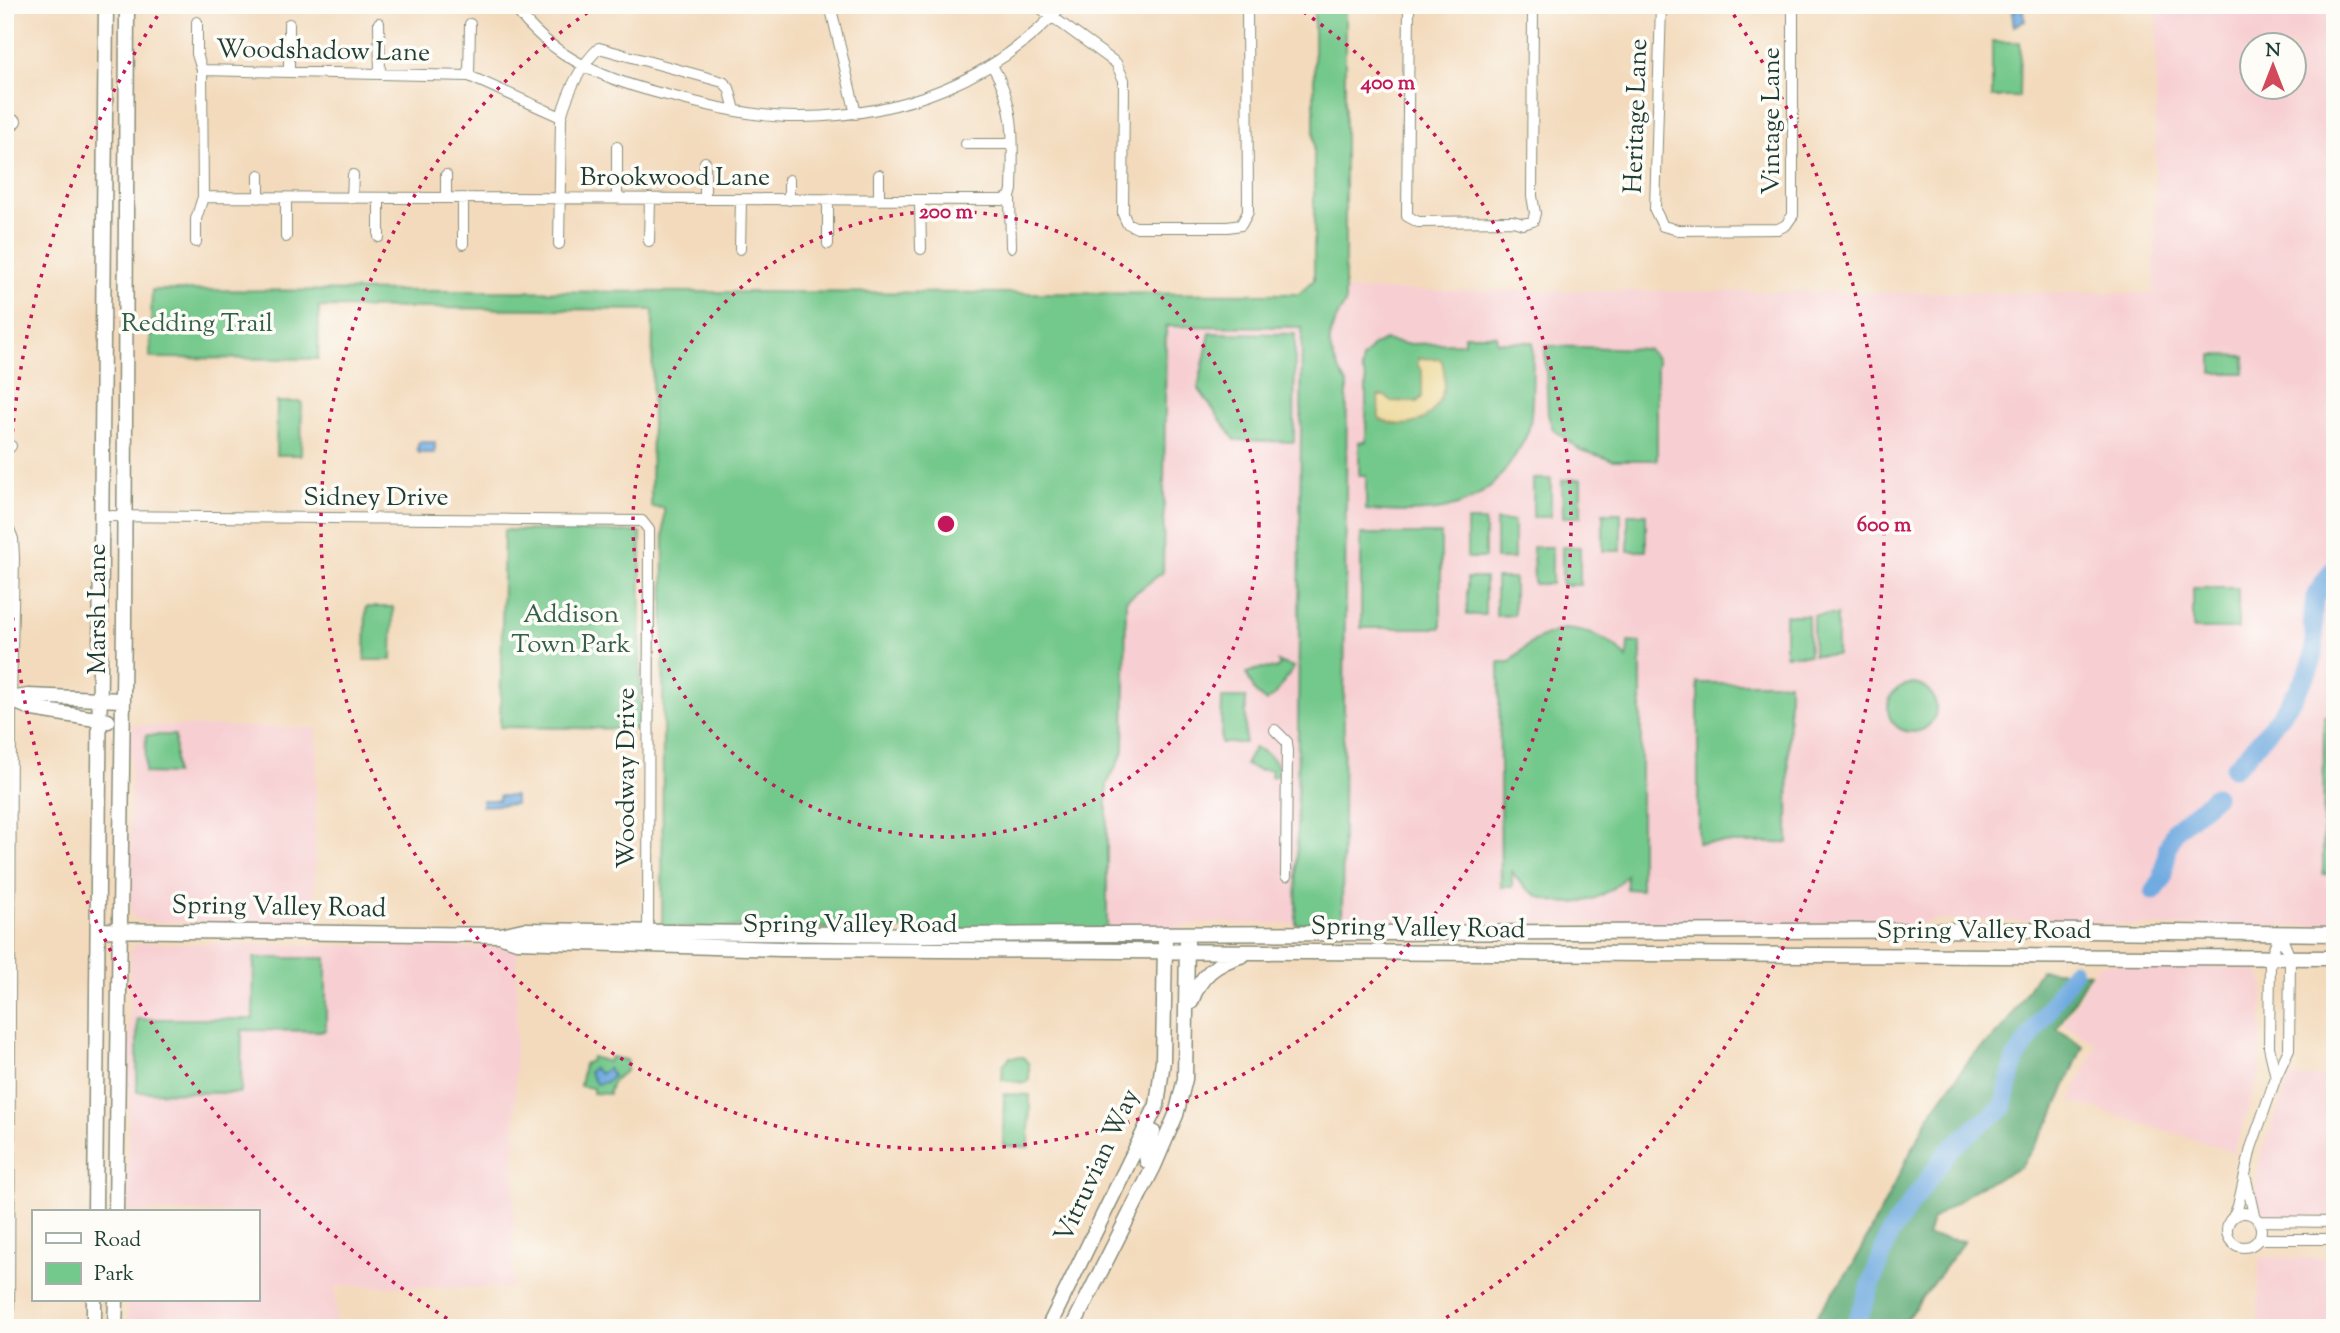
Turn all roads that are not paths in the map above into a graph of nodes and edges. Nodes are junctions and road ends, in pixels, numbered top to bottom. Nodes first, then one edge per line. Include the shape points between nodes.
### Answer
1 (106, 5) edge
2 (127, 5) edge
3 (513, 5) edge
4 (830, 5) edge
5 (1036, 5) edge
6 (1063, 5) edge
7 (1247, 5) edge
8 (1409, 5) edge
9 (1532, 5) edge
10 (1661, 5) edge
11 (1793, 5) edge
12 (1052, 17) junction
13 (197, 23) dead end
14 (379, 23) dead end
15 (289, 24) dead end
16 (470, 24) dead end
17 (992, 65) junction
18 (584, 66) junction
19 (202, 70) junction
20 (289, 71) junction
21 (380, 73) junction
22 (469, 76) junction
23 (735, 110) junction
24 (856, 114) junction
25 (561, 117) junction
26 (16, 121) dead end
27 (5, 134) edge
28 (966, 144) dead end
29 (1012, 144) junction
30 (617, 147) dead end
31 (705, 162) dead end
32 (259, 175) dead end
33 (353, 175) dead end
34 (446, 175) dead end
35 (879, 175) dead end
36 (789, 180) dead end
37 (203, 197) junction
38 (1010, 197) junction
39 (259, 198) junction
40 (286, 198) junction
41 (352, 198) junction
42 (379, 198) junction
43 (446, 198) junction
44 (463, 198) junction
45 (560, 198) junction
46 (617, 198) junction
47 (650, 198) junction
48 (705, 198) junction
49 (741, 199) junction
50 (789, 200) junction
51 (828, 200) junction
52 (879, 200) junction
53 (920, 201) junction
54 (1778, 229) joint
55 (286, 237) dead end
56 (379, 237) dead end
57 (649, 241) dead end
58 (196, 242) dead end
59 (463, 244) dead end
60 (559, 244) dead end
61 (828, 244) dead end
62 (1011, 247) dead end
63 (740, 249) dead end
64 (921, 249) dead end
65 (102, 516) junction
66 (123, 517) junction
67 (5, 519) edge
68 (647, 526) joint
69 (8, 699) edge
70 (100, 699) junction
71 (122, 700) junction
72 (100, 721) junction
73 (122, 721) junction
74 (1275, 730) dead end
75 (1286, 876) dead end
76 (98, 930) junction
77 (120, 930) junction
78 (648, 931) junction
79 (2280, 933) junction
80 (1165, 934) junction
81 (1186, 934) junction
82 (1365, 934) junction
83 (2335, 934) edge
84 (501, 935) junction
85 (648, 947) junction
86 (1165, 950) junction
87 (1187, 951) junction
88 (1259, 951) junction
89 (1365, 953) junction
90 (2270, 958) junction
91 (2290, 958) junction
92 (2335, 958) edge
93 (1187, 1013) junction
94 (2276, 1077) junction
95 (1154, 1114) junction
96 (1154, 1166) junction
97 (2246, 1175) junction
98 (95, 1188) junction
99 (117, 1188) junction
100 (95, 1210) edge
101 (116, 1210) edge
102 (2233, 1217) junction
103 (2256, 1218) junction
104 (2335, 1222) edge
105 (2259, 1239) junction
106 (2335, 1239) edge
107 (8, 1258) edge
108 (1077, 1269) junction
109 (1097, 1279) junction
110 (94, 1302) edge
111 (116, 1302) edge
112 (9, 1328) edge
113 (94, 1328) edge
114 (115, 1328) edge
115 (1048, 1328) edge
116 (1072, 1328) edge

1 - 65 main road, Marsh Lane
2 - 66 main road, Marsh Lane
3 - 18 street via 545,41
4 - 24 street
5 - 12 street
6 - 12 street
7 - 12 street via 1248,212 1241,225 1228,227 1127,223 1123,214 1121,70
8 - 9 street via 1407,216 1418,222 1527,223 1535,213
10 - 54 street, Heritage Lane via 1655,210 1663,226 1678,230
11 - 54 street, Vintage Lane via 1793,215
12 - 17 street
13 - 19 street
14 - 21 street
15 - 20 street
16 - 22 street
17 - 24 street via 951,88 903,105
17 - 29 street via 1012,109
18 - 23 street via 639,89
18 - 23 street via 604,48 718,80 729,88
18 - 25 street
19 - 20 street, Woodshadow Lane
19 - 37 street, Woodshadow Lane
20 - 21 street, Woodshadow Lane
21 - 22 street, Woodshadow Lane
22 - 25 street, Woodshadow Lane
23 - 24 street via 800,117
25 - 45 street
26 - 27 street
28 - 29 street
29 - 38 street
30 - 46 street
31 - 48 street
32 - 39 street
33 - 41 street
34 - 43 street
35 - 52 street
36 - 50 street
37 - 39 street, Brookwood Lane
37 - 58 street, Woodshadow Lane via 196,219
38 - 53 street, Brookwood Lane
38 - 62 street
39 - 40 street, Brookwood Lane
40 - 41 street, Brookwood Lane
40 - 55 street
41 - 42 street, Brookwood Lane
42 - 43 street, Brookwood Lane
42 - 56 street
43 - 44 street, Brookwood Lane
44 - 45 street, Brookwood Lane
44 - 59 street
45 - 46 street, Brookwood Lane
45 - 60 street
46 - 47 street, Brookwood Lane
47 - 48 street, Brookwood Lane
47 - 57 street
48 - 49 street, Brookwood Lane
49 - 50 street, Brookwood Lane
49 - 63 street
50 - 51 street, Brookwood Lane
51 - 52 street, Brookwood Lane
51 - 61 street
52 - 53 street, Brookwood Lane
53 - 64 street
65 - 66 street, Sidney Drive
65 - 70 main road, Marsh Lane
66 - 68 street, Sidney Drive via 642,521
66 - 71 main road, Marsh Lane
67 - 69 street via 14,558
68 - 78 street, Woodway Drive
69 - 70 main road
69 - 72 main road via 33,709
69 - 107 street
70 - 71 main road
70 - 72 main road, Marsh Lane
71 - 73 main road, Marsh Lane
72 - 73 main road
72 - 76 main road, Marsh Lane
73 - 77 main road, Marsh Lane
74 - 75 street via 1287,742
76 - 77 main road, Spring Valley Road
76 - 98 main road, Marsh Lane
77 - 84 main road, Spring Valley Road
77 - 99 main road, Marsh Lane
78 - 80 main road, Spring Valley Road
78 - 84 main road, Spring Valley Road via 523,930
78 - 85 street, Woodway Drive
79 - 82 main road, Spring Valley Road
79 - 83 main road, Spring Valley Road
79 - 90 street
79 - 91 street
80 - 81 main road, Spring Valley Road
80 - 86 main road, Vitruvian Way
81 - 82 main road, Spring Valley Road
81 - 87 main road, Vitruvian Way
82 - 89 main road
84 - 85 main road, Spring Valley Road via 517,941
85 - 86 main road, Spring Valley Road
86 - 87 main road, Spring Valley Road
86 - 95 main road, Vitruvian Way via 1162,1082
87 - 88 main road, Spring Valley Road
87 - 93 main road, Vitruvian Way
88 - 89 main road, Spring Valley Road
88 - 93 main road via 1219,963 1207,972
89 - 90 main road, Spring Valley Road
90 - 91 main road, Spring Valley Road
90 - 94 street via 2269,1046
91 - 92 main road, Spring Valley Road
91 - 94 street via 2290,1049
93 - 96 main road, Vitruvian Way via 1185,1079 1176,1115
94 - 97 street
95 - 96 main road via 1146,1155
95 - 108 main road, Vitruvian Way
96 - 109 main road, Vitruvian Way
97 - 102 street
97 - 103 street
98 - 99 main road
98 - 100 main road, Marsh Lane
99 - 101 main road, Marsh Lane
102 - 103 street via 2242,1213
102 - 105 street via 2227,1230 2231,1241 2247,1247
103 - 104 street
103 - 105 street via 2262,1231
105 - 106 street
107 - 112 street
108 - 109 main road
108 - 115 main road, Vitruvian Way
109 - 116 main road, Vitruvian Way
110 - 113 main road
111 - 114 main road

